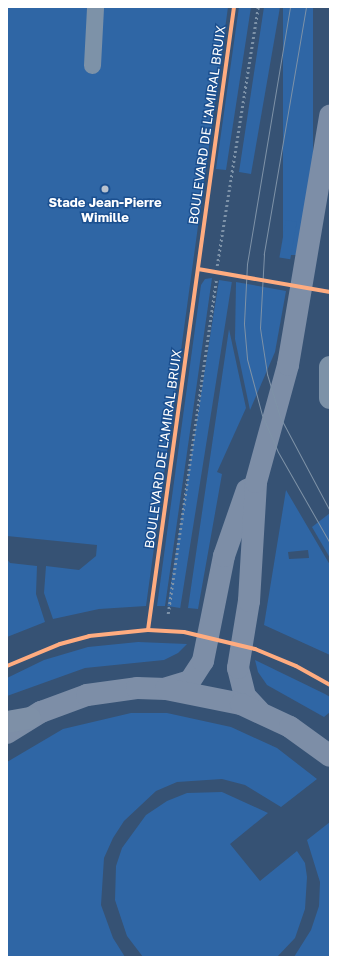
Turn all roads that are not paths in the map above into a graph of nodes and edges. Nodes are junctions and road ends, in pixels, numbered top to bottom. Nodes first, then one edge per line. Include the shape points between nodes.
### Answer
1 (95, 7) edge
2 (92, 65) dead end
3 (330, 116) edge
4 (330, 367) edge
5 (330, 398) edge
6 (265, 444) junction
7 (166, 689) junction
8 (259, 711) junction
9 (30, 718) junction
10 (7, 722) edge
11 (7, 733) edge
12 (330, 756) edge

1 - 2 lane
3 - 6 main road via 288,365
4 - 5 street
6 - 7 main road via 224,556 203,662 190,681 180,687
6 - 8 main road via 255,489 249,601 238,668 245,696
7 - 8 main road via 215,696
7 - 9 main road via 112,690 87,695
8 - 12 main road via 290,727
9 - 10 highway
9 - 11 main road

